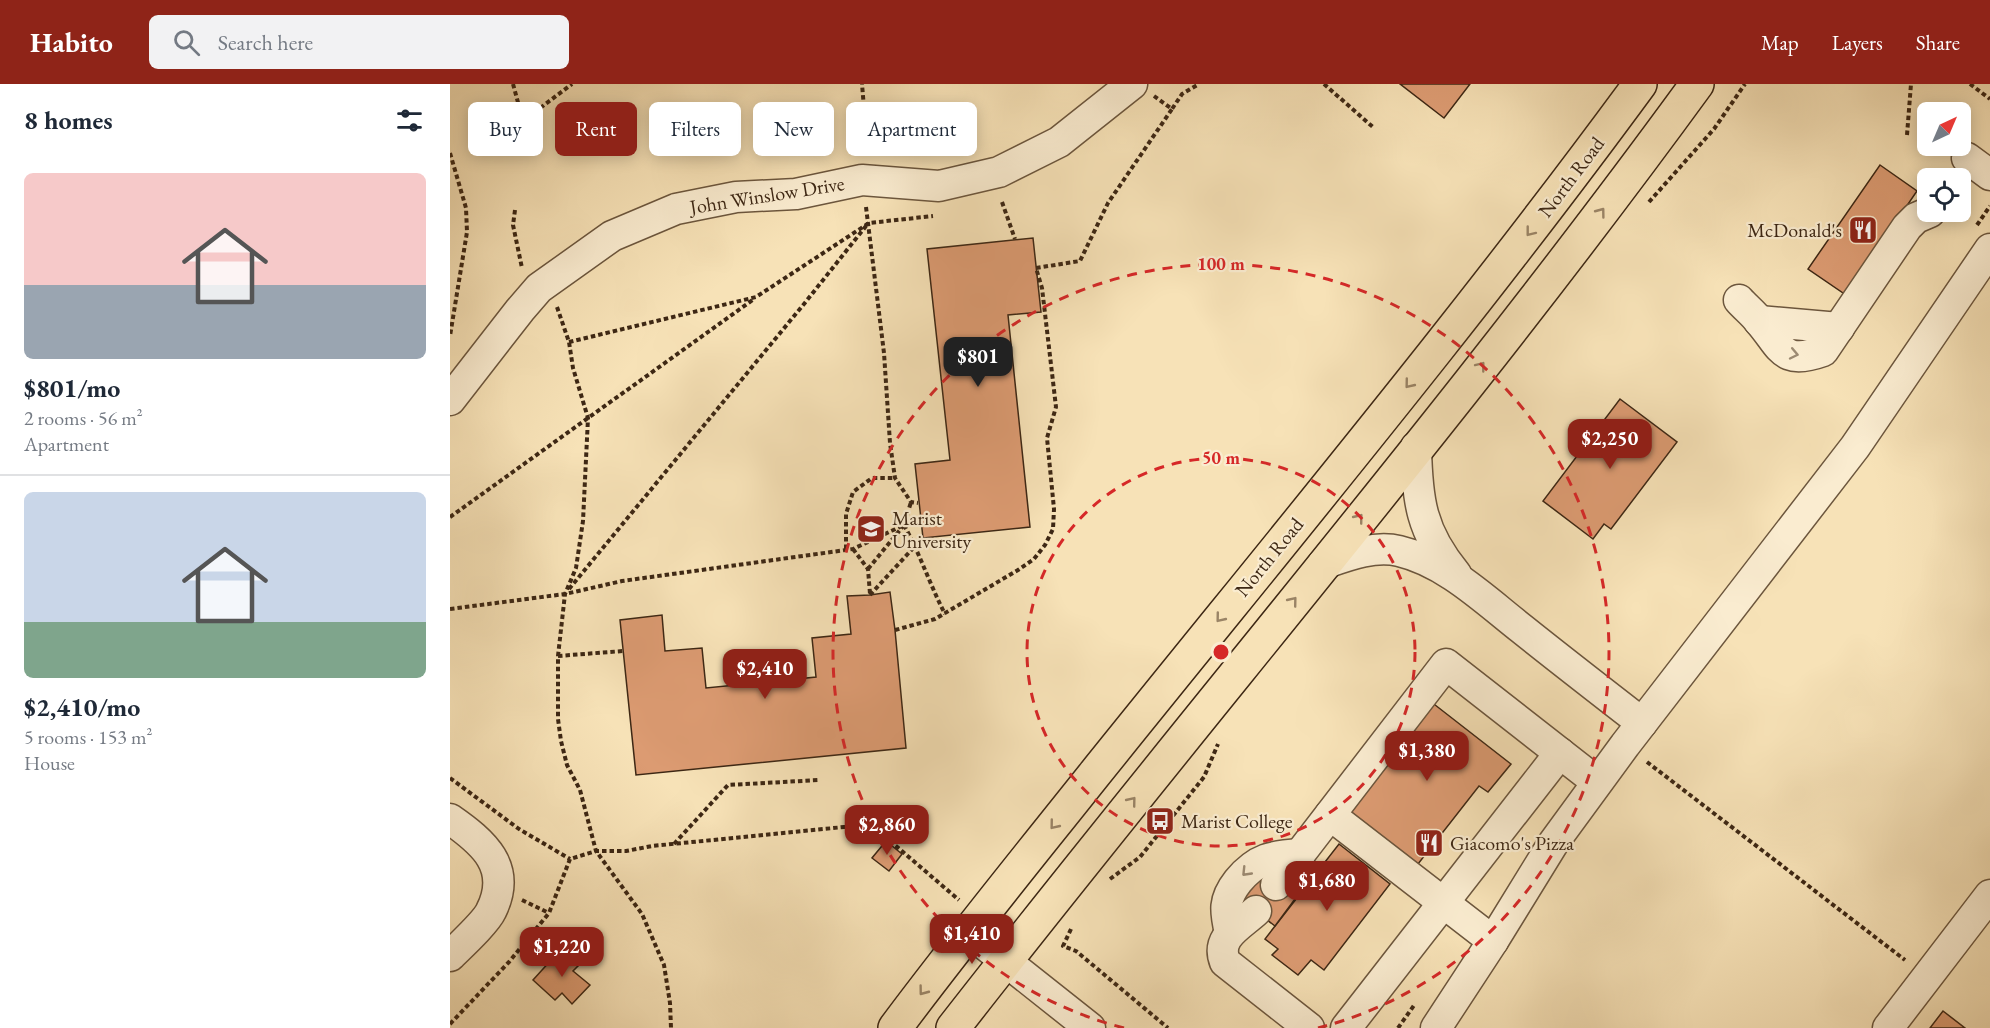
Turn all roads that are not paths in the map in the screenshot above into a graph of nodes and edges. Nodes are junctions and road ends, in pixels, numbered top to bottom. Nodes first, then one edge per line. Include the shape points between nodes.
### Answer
1 (1132, 84) edge
2 (1641, 84) edge
3 (1697, 84) edge
4 (1917, 218) edge
5 (1990, 249) edge
6 (1738, 300) dead end
7 (450, 400) edge
8 (1416, 447) junction
9 (1323, 564) junction
10 (1464, 583) junction
11 (1633, 734) junction
12 (1560, 753) junction
13 (1597, 782) junction
14 (1330, 815) junction
15 (450, 819) edge
16 (1300, 854) junction
17 (1276, 885) dead end
18 (1990, 895) edge
19 (1444, 903) junction
20 (1256, 911) dead end
21 (966, 917) junction
22 (1230, 933) junction
23 (1493, 940) junction
24 (450, 956) edge
25 (1005, 961) junction
26 (895, 1028) edge
27 (953, 1028) edge
28 (1090, 1028) edge
29 (1309, 1028) edge
30 (1346, 1028) edge
31 (1436, 1028) edge
32 (1888, 1028) edge

1 - 7 street, John Winslow Drive via 1059,141 999,172 939,186 862,180 796,194 736,197 676,209 612,236 530,278 520,309
2 -> 21 highway, North Road via 1456,326
8 -> 3 highway via 1543,288
6 -> 4 street via 1785,353 1799,357 1823,351 1907,227
5 - 11 street via 1855,447
9 -> 8 highway
8 - 10 street via 1424,522 1439,551
9 - 10 street via 1372,550 1398,550
25 -> 9 highway
10 - 11 street
11 - 13 street
12 - 13 street
12 - 14 street via 1446,664
12 - 19 street
13 - 23 street
14 - 16 street
14 - 19 street
15 - 24 street via 478,839 491,854 499,874 491,912
16 - 17 street
16 -> 22 street via 1275,856 1249,868 1227,901 1225,914
18 - 32 street
19 - 23 street
19 - 30 street
20 - 22 street
21 - 25 street
21 -> 26 highway, North Road
22 - 29 street via 1224,941 1225,962
23 - 31 street
25 - 27 highway
25 - 28 street

